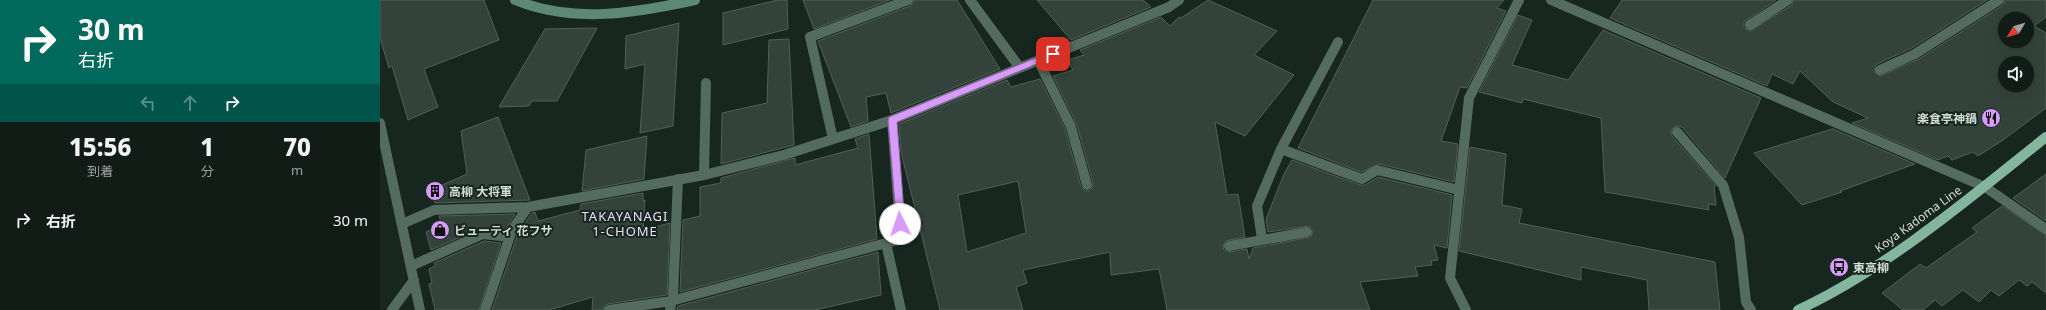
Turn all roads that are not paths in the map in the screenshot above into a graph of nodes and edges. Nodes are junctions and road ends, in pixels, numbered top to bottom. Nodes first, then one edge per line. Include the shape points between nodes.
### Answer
1 (908, 0) edge
2 (970, 0) edge
3 (1179, 0) edge
4 (1520, 0) edge
5 (1551, 0) edge
6 (1788, 0) edge
7 (1999, 0) edge
8 (1750, 25) dead end
9 (1338, 42) dead end
10 (1038, 60) junction
11 (1020, 68) junction
12 (1880, 70) dead end
13 (706, 82) dead end
14 (892, 120) junction
15 (381, 130) edge
16 (1677, 132) dead end
17 (2046, 137) edge
18 (833, 139) junction
19 (1281, 149) junction
20 (704, 175) junction
21 (678, 179) junction
22 (1087, 185) dead end
23 (1984, 187) junction
24 (1459, 190) junction
25 (528, 207) junction
26 (402, 224) junction
27 (2046, 229) edge
28 (1307, 232) dead end
29 (510, 237) junction
30 (1262, 239) junction
31 (886, 243) junction
32 (1229, 246) dead end
33 (411, 266) junction
34 (414, 280) junction
35 (671, 305) edge
36 (392, 310) edge
37 (420, 310) edge
38 (485, 310) edge
39 (609, 310) edge
40 (901, 310) edge
41 (1466, 310) edge
42 (1751, 310) edge
43 (1798, 310) edge

1 - 18 street via 810,37
2 - 11 street
3 - 10 street via 1169,7
4 - 24 street via 1469,98
5 - 23 street
6 - 8 street
7 - 12 street via 1915,54
9 - 19 street
10 - 11 street
10 - 22 street via 1072,127
11 - 14 street
13 - 20 street
14 - 18 street
14 - 31 street via 901,239
15 - 26 street
16 - 42 street via 1722,185 1739,237 1746,302
17 - 23 main road, Koya Kadoma Line
18 - 20 street via 784,155
19 - 24 street via 1362,179 1377,170
19 - 30 street via 1257,206
20 - 21 street
21 - 25 street
21 - 35 street
23 - 27 street
23 - 43 main road, Koya Kadoma Line via 1852,281
24 - 41 street via 1450,278
25 - 26 street via 434,210
25 - 29 street
26 - 33 street
28 - 30 street
29 - 33 street via 483,234
29 - 38 street
30 - 32 street
31 - 35 street
31 - 40 street
33 - 34 street
34 - 36 street
34 - 37 street
35 - 39 street

